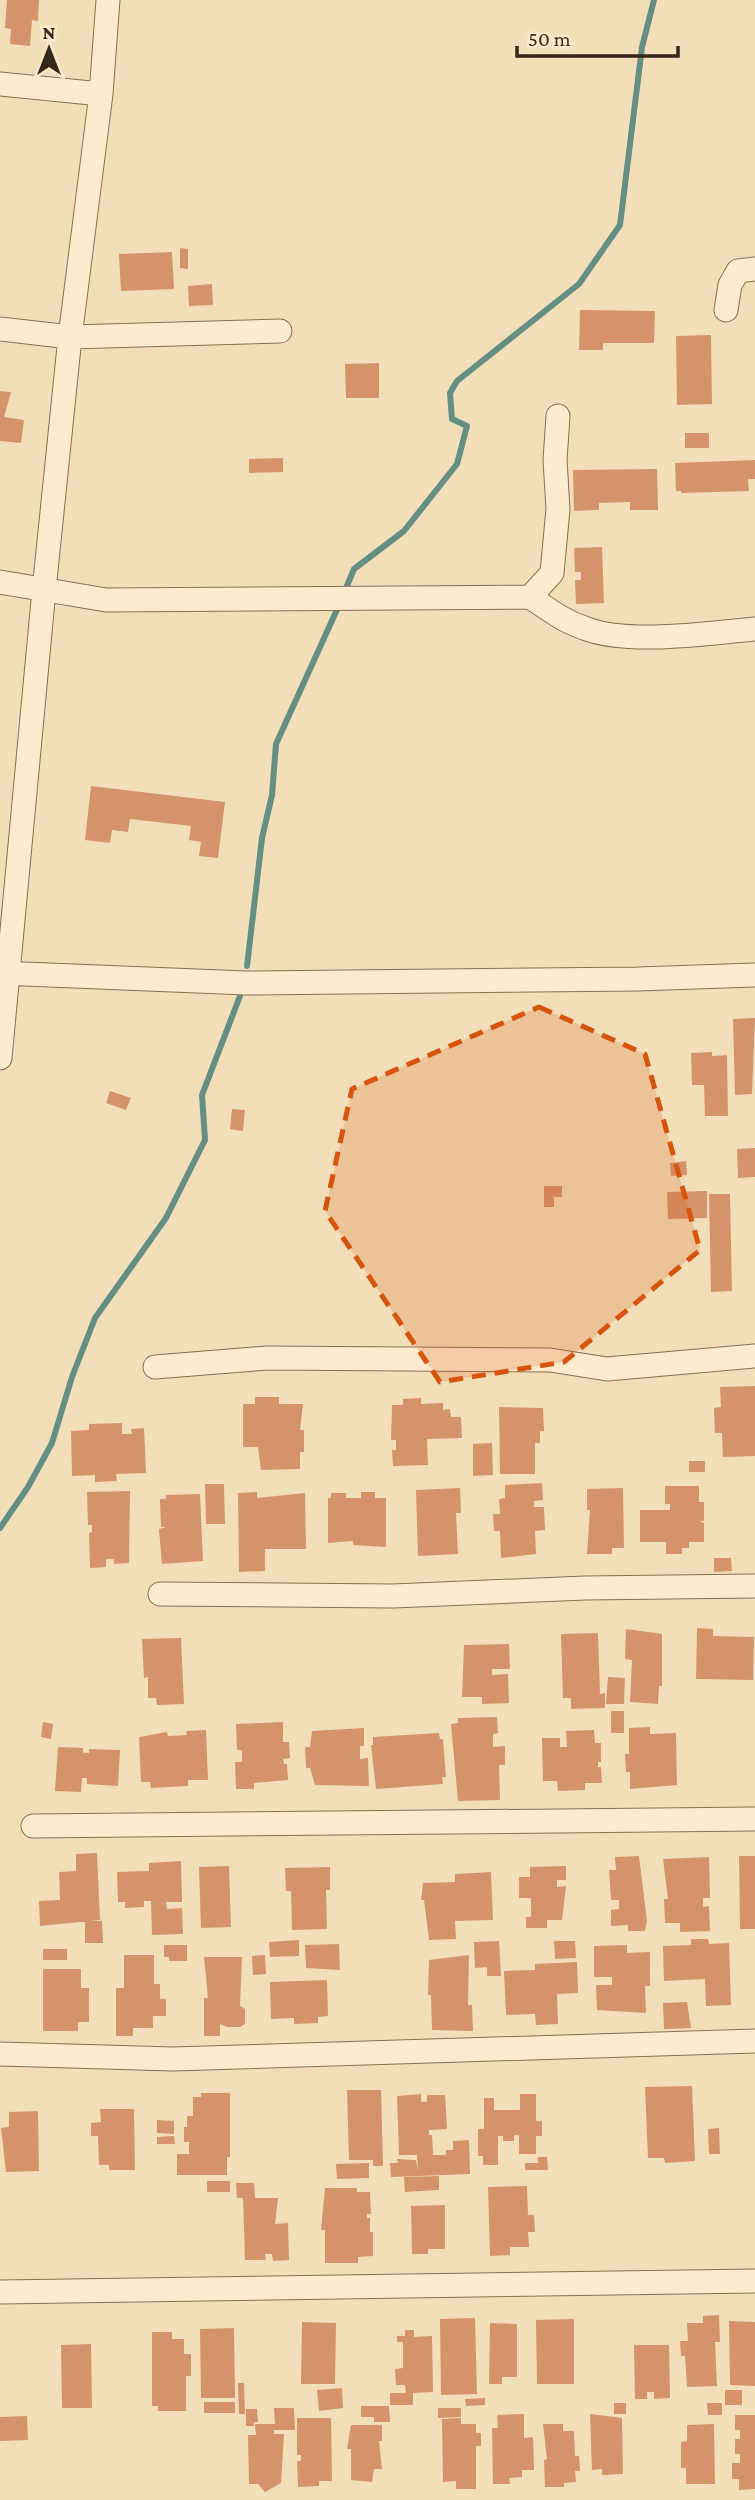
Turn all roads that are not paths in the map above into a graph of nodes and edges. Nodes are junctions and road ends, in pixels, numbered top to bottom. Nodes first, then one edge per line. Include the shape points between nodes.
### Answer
1 (108, 0) edge
2 (0, 84) edge
3 (101, 94) junction
4 (755, 269) edge
5 (726, 310) dead end
6 (0, 329) edge
7 (280, 331) dead end
8 (70, 337) junction
9 (558, 416) dead end
10 (0, 582) edge
11 (44, 590) junction
12 (530, 597) junction
13 (755, 629) edge
14 (9, 834) edge
15 (5, 973) edge
16 (755, 975) edge
17 (0, 1058) edge
18 (755, 1356) edge
19 (155, 1367) dead end
20 (755, 1586) edge
21 (160, 1594) dead end
22 (755, 1819) edge
23 (33, 1826) dead end
24 (755, 2041) edge
25 (0, 2054) edge
26 (755, 2281) edge
27 (0, 2292) edge

1 - 3 street
2 - 3 street
3 - 8 street
4 - 5 street via 738,271 730,285
6 - 8 street
7 - 8 street
8 - 11 street
9 - 12 street via 558,509 552,573
10 - 11 street
11 - 12 street via 106,600
11 - 14 street
12 - 13 street via 563,620 590,631 637,636
14 - 15 street
15 - 16 street via 246,982
15 - 17 street
18 - 19 street via 607,1369 550,1360 482,1359 267,1359
20 - 21 street via 393,1596
22 - 23 street
24 - 25 street via 173,2059
26 - 27 street

